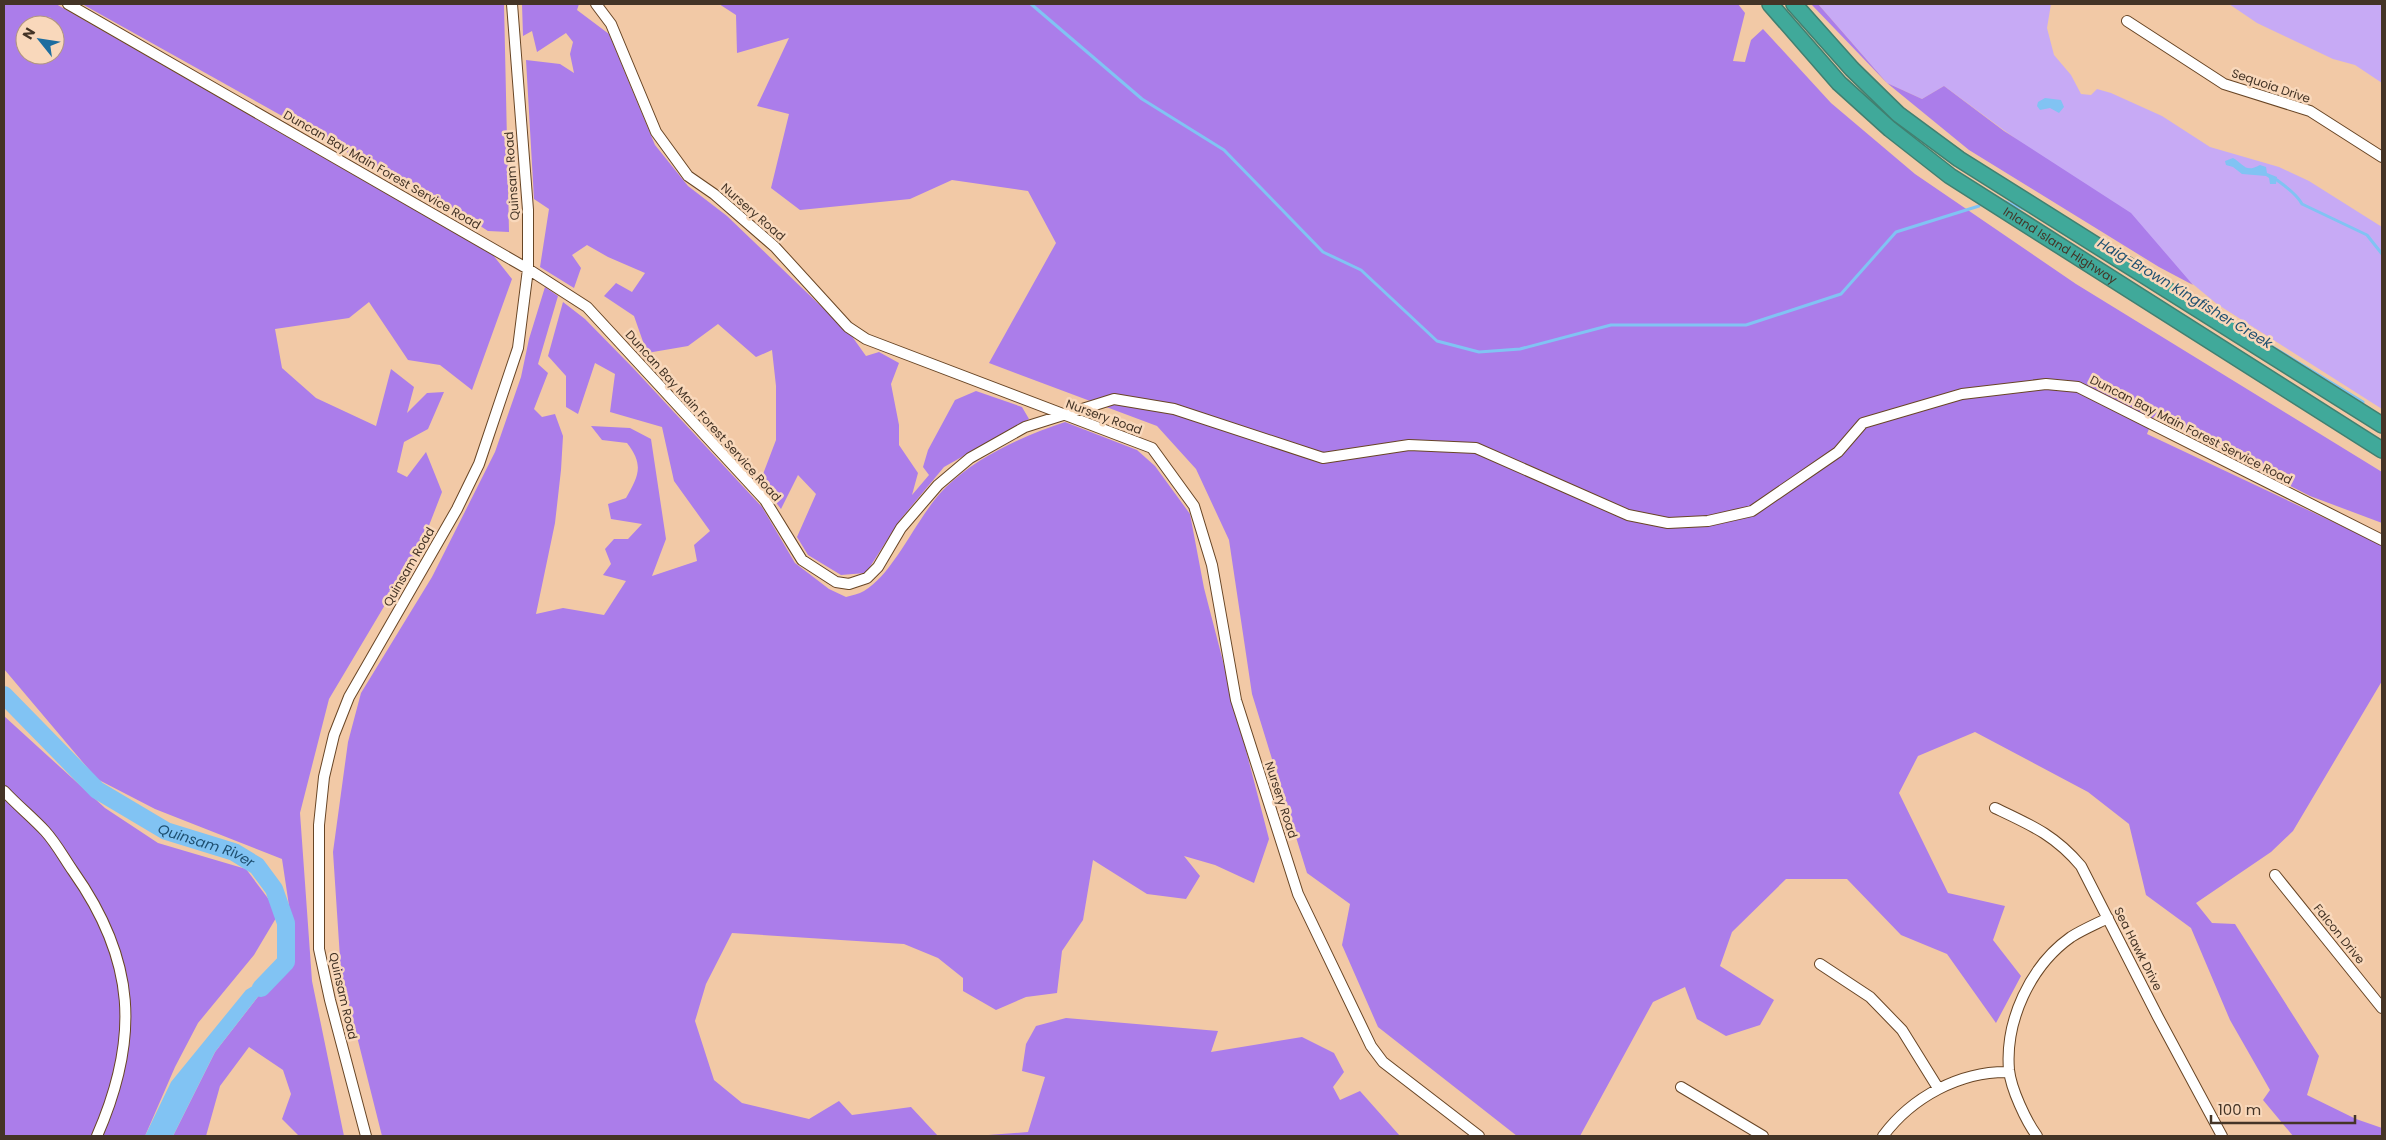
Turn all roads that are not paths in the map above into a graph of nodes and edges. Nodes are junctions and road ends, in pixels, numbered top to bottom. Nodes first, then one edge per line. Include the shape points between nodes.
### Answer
1 (68, 4) edge
2 (512, 4) edge
3 (596, 4) edge
4 (1770, 4) edge
5 (1794, 4) edge
6 (2127, 21) dead end
7 (2382, 157) edge
8 (528, 269) junction
9 (1062, 415) junction
10 (2382, 425) edge
11 (2382, 450) edge
12 (2382, 540) edge
13 (4, 791) edge
14 (1995, 808) dead end
15 (2275, 875) dead end
16 (2108, 918) junction
17 (1820, 964) dead end
18 (2382, 1008) edge
19 (2009, 1072) junction
20 (1681, 1087) dead end
21 (1938, 1088) junction
22 (97, 1136) edge
23 (366, 1136) edge
24 (1479, 1136) edge
25 (1763, 1136) edge
26 (1883, 1136) edge
27 (2037, 1136) edge
28 (2222, 1136) edge

1 - 8 street, Duncan Bay Main Forest Service Road
2 - 8 street, Quinsam Road via 528,210
3 - 9 street, Nursery Road via 611,24 656,132 688,176 775,247 848,327 866,339
4 - 11 highway, Inland Island Highway via 1839,83 1890,130 1950,176
5 - 10 highway, Inland Island Highway via 1852,69 1898,114 1959,159
6 - 7 street, Sequoia Drive via 2224,84 2310,111
8 - 9 street, Duncan Bay Main Forest Service Road via 588,307 765,500 802,560 836,582 849,584 867,578 878,567 901,528 938,485 970,458 1025,427
8 - 23 street, Quinsam Road via 518,348 479,464 457,509 348,697 324,777 319,825 319,949
9 - 12 street, Duncan Bay Main Forest Service Road via 1114,399 1174,409 1323,458 1409,445 1476,448 1628,515 1668,523 1708,521 1752,512 1838,452 1863,423 1962,394 2046,384 2078,387
9 - 24 street, Nursery Road via 1152,448 1194,506 1212,565 1236,700 1298,894 1371,1046 1383,1062
13 - 22 street via 45,831 79,879 110,933 126,999 127,1024 122,1063 110,1107
14 - 16 street, Sea Hawk Drive via 2049,835 2067,850 2081,866
15 - 18 street, Falcon Drive
16 - 19 street via 2071,938 2042,964 2024,993 2011,1036
16 - 28 street, Sea Hawk Drive
17 - 21 street via 1870,997 1902,1030
19 - 21 street via 1972,1076
19 - 27 street via 2025,1119
20 - 25 street
21 - 26 street via 1908,1110

